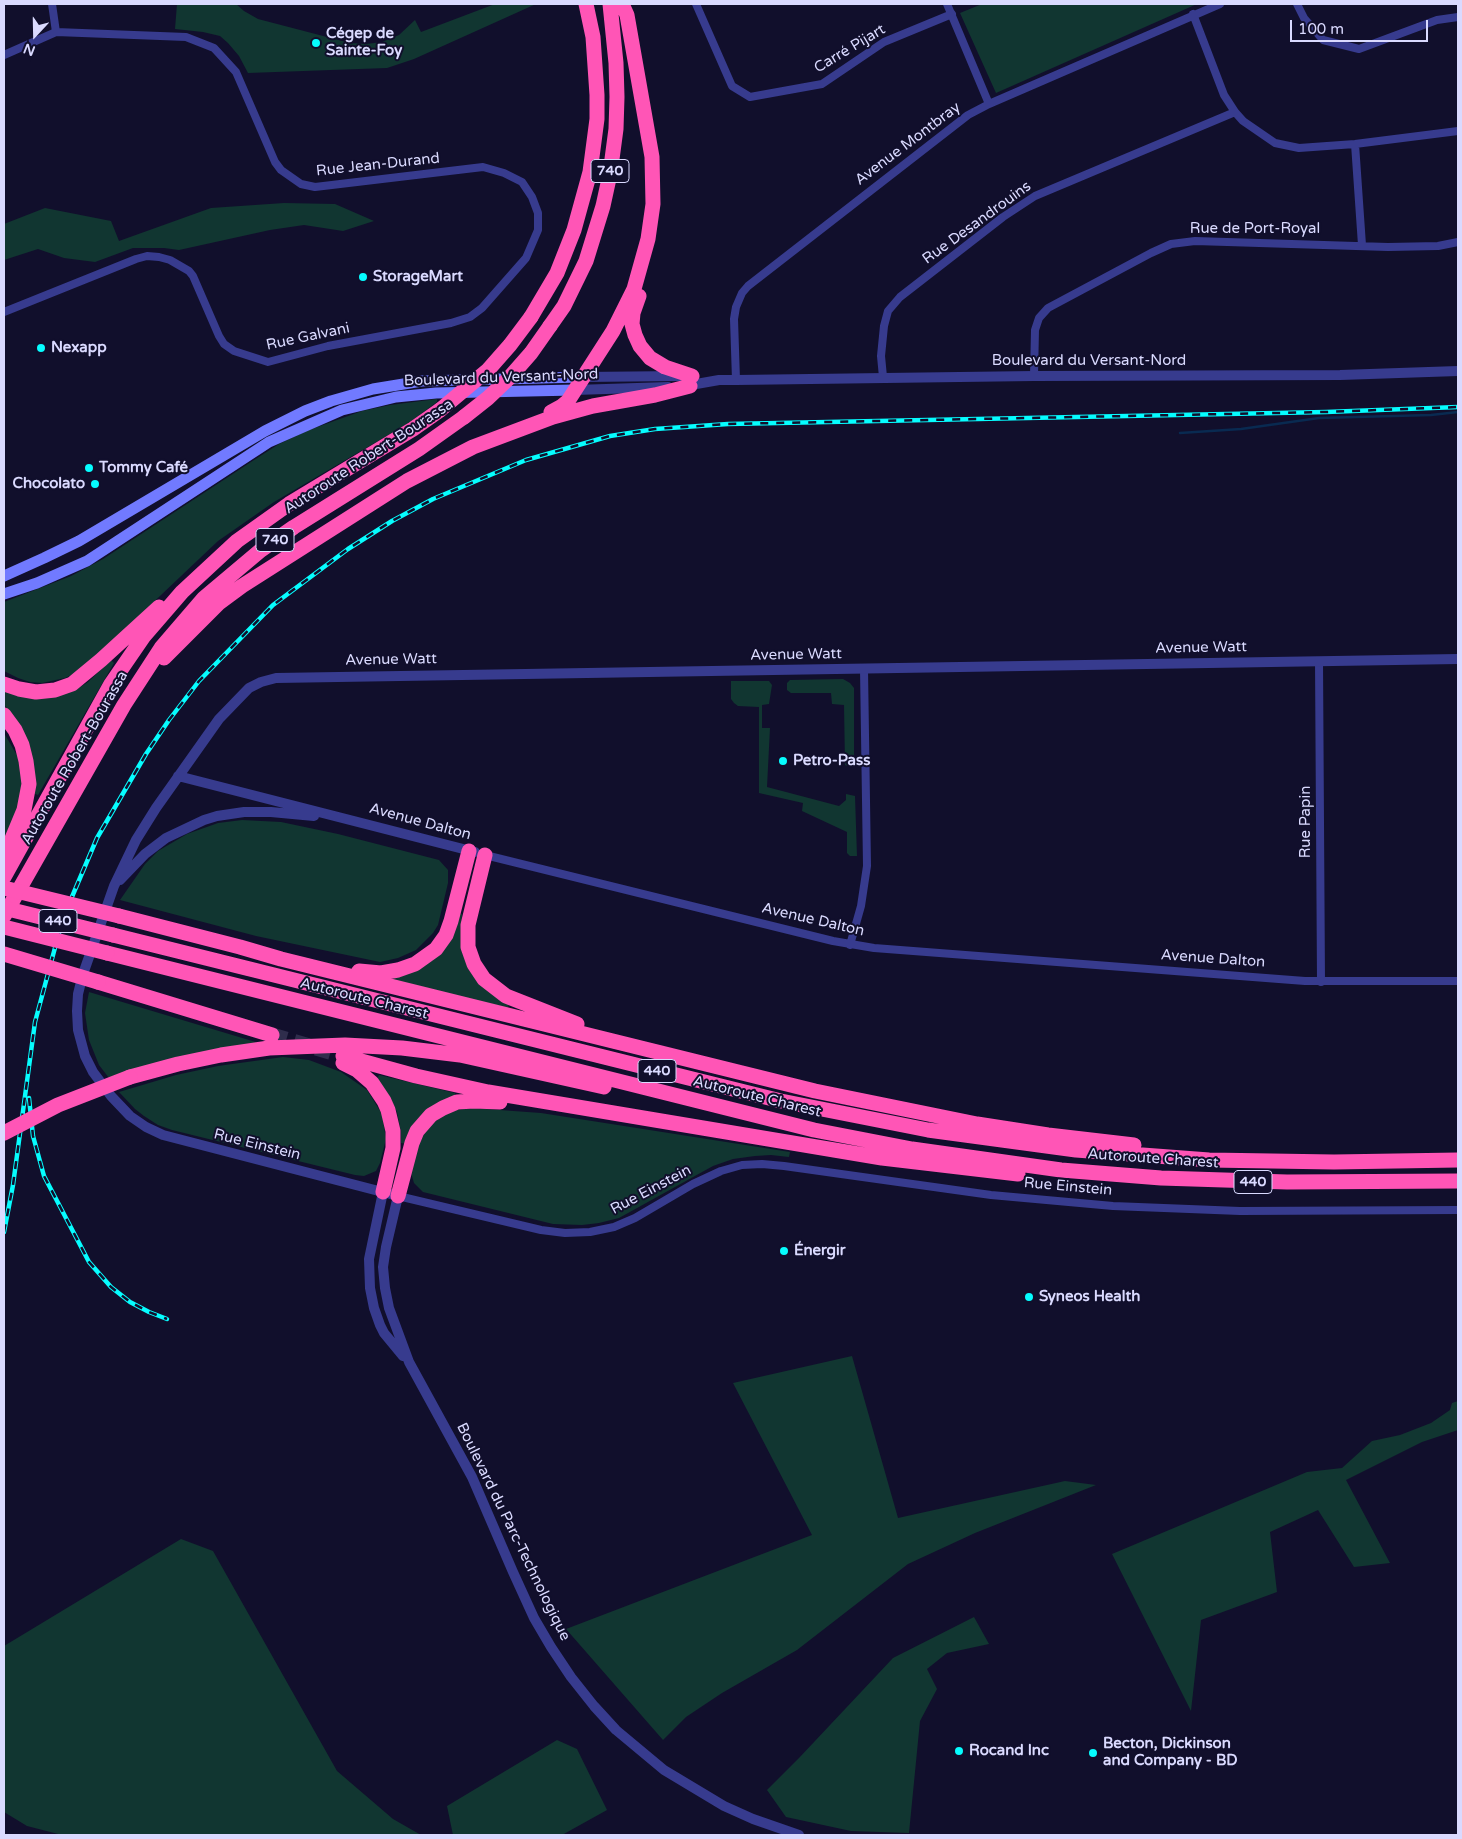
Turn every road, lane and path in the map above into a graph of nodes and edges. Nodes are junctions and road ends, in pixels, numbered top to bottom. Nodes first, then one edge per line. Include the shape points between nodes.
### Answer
1 (52, 4) edge
2 (586, 4) edge
3 (610, 4) edge
4 (622, 4) edge
5 (696, 4) edge
6 (947, 4) edge
7 (1220, 4) edge
8 (1297, 4) edge
9 (952, 14) junction
10 (1193, 14) junction
11 (1458, 17) edge
12 (56, 32) junction
13 (4, 55) edge
14 (989, 104) junction
15 (1235, 112) junction
16 (1458, 131) edge
17 (1355, 144) junction
18 (652, 217) junction
19 (1458, 242) edge
20 (1362, 244) junction
21 (4, 312) edge
22 (470, 317) joint
23 (1458, 371) edge
24 (1034, 376) junction
25 (883, 377) junction
26 (736, 380) junction
27 (691, 381) junction
28 (579, 384) junction
29 (496, 438) junction
30 (227, 549) junction
31 (27, 566) junction
32 (4, 571) edge
33 (4, 576) edge
34 (4, 594) edge
35 (1458, 660) edge
36 (1319, 661) junction
37 (864, 669) junction
38 (4, 684) edge
39 (124, 705) junction
40 (4, 715) edge
41 (178, 776) junction
42 (347, 819) junction
43 (469, 851) junction
44 (484, 855) junction
45 (4, 858) edge
46 (28, 874) junction
47 (4, 877) edge
48 (114, 886) junction
49 (4, 888) edge
50 (4, 908) edge
51 (4, 916) edge
52 (4, 926) edge
53 (850, 945) junction
54 (240, 947) junction
55 (4, 954) edge
56 (1458, 981) edge
57 (1321, 982) junction
58 (272, 1035) tunnel mouth
59 (704, 1064) junction
60 (601, 1111) junction
61 (814, 1130) junction
62 (4, 1133) edge
63 (1209, 1160) junction
64 (1458, 1160) edge
65 (1112, 1174) junction
66 (1458, 1181) edge
67 (390, 1194) junction
68 (1458, 1210) edge
69 (409, 1362) junction
70 (799, 1835) edge

1 - 12 street
2 - 30 highway, Autoroute Robert-Bourassa / 740, bridge via 593,37 597,95 590,172 574,230 557,273 531,317 488,370 440,410 289,504
3 - 39 highway, Autoroute Robert-Bourassa / 740, bridge via 617,97 610,174 604,206 586,261 564,306 531,352 488,398 418,449 261,550 204,598 166,642
4 - 18 highway via 627,15 652,156
5 - 9 street, Carré Pijart via 732,86 750,97 822,84 884,42
6 - 9 street
7 - 10 street, Avenue Montbray
8 - 11 street via 1304,18 1323,40 1359,49 1437,20
9 - 14 street
10 - 14 street, Avenue Montbray
10 - 15 street via 1224,94
12 - 13 street, Rue Jean-Durand
12 - 22 street, Rue Jean-Durand via 186,37 214,48 236,72 275,162 301,184 315,186 483,167 522,182 538,213 538,230 532,247 482,308
14 - 26 street, Avenue Montbray via 968,115 745,290 737,302 735,313
15 - 17 street via 1275,142 1299,148
15 - 25 street, Rue Desandrouins via 1035,196 1009,213 900,297 888,311 881,356
16 - 17 street
17 - 20 street
18 - 27 highway via 652,251 633,312 634,335 655,361
18 - 28 highway via 644,259 630,299
19 - 20 street, Rue de Port-Royal via 1438,246
20 - 24 street, Rue de Port-Royal via 1195,241 1171,244 1048,308 1039,318 1035,330
21 - 22 street, Rue Galvani via 136,259 154,256 170,260 189,271 224,344 234,351 268,362 328,346
23 - 24 street, Boulevard du Versant-Nord via 1340,375
24 - 25 street, Boulevard du Versant-Nord
25 - 26 street, Boulevard du Versant-Nord
26 - 27 street, Boulevard du Versant-Nord
27 - 28 street, Boulevard du Versant-Nord
27 - 29 highway via 654,395 579,409
28 - 29 highway via 562,406
28 - 31 main road, Boulevard du Versant-Nord via 438,380 389,386 344,397 305,411 265,431 79,540
28 - 34 main road, Boulevard du Versant-Nord via 409,395 336,412 269,442 86,561
29 - 39 highway via 406,481 242,586 219,603 176,646
30 - 38 highway via 72,684 36,692
30 - 47 highway, Autoroute Robert-Bourassa / 740 via 182,592 144,636 116,677
31 - 32 main road
31 - 33 main road, Boulevard du Versant-Nord
35 - 36 street, Avenue Watt
36 - 37 street, Avenue Watt
36 - 57 street, Rue Papin
37 - 41 street, Avenue Watt via 276,678 254,685 237,699
37 - 53 street via 867,866 861,906
39 - 46 highway, Autoroute Robert-Bourassa / 740
40 - 45 highway via 22,745 29,784 24,810
41 - 42 street, Avenue Dalton
41 - 48 street, Rue Einstein via 146,824
42 - 43 street, Avenue Dalton
42 - 48 street via 258,811 217,816 192,824 166,838
43 - 44 street, Avenue Dalton
43 - 54 highway via 446,935 436,949 415,964 390,972 359,971
44 - 53 street, Avenue Dalton
44 - 59 highway via 470,908 467,934 474,964 490,985 506,996 545,1013
46 - 51 highway, Autoroute Robert-Bourassa / 740
46 - 52 highway
48 - 67 street, Rue Einstein via 83,974 77,1011 85,1056 93,1072 122,1109 138,1122 173,1138
49 - 54 highway, bridge
50 - 63 highway, Autoroute Charest / 440, bridge via 830,1112 1010,1142
52 - 61 highway, Autoroute Charest / 440, bridge
53 - 57 street, Avenue Dalton
54 - 59 highway
55 - 58 highway, bridge
56 - 57 street, Avenue Dalton
59 - 63 highway via 926,1114 1041,1134 1128,1144
60 - 65 highway via 863,1155 956,1167 1034,1176
60 - 67 highway via 484,1101 449,1104 431,1115 417,1131
60 - 67 highway via 441,1082 342,1059 372,1083 388,1110 393,1131
61 - 62 highway, bridge via 749,1120 479,1059 402,1048 336,1045 268,1048 199,1059 130,1077 58,1105
61 - 65 highway, Autoroute Charest / 440 via 969,1158
63 - 64 highway, Autoroute Charest / 440
65 - 66 highway, Autoroute Charest / 440 via 1235,1181
67 - 68 street, Rue Einstein via 540,1230 565,1233 614,1227 721,1171 762,1164 983,1194 1113,1206 1248,1211
67 - 69 street, Boulevard du Parc-Technologique via 383,1278 389,1308
67 - 69 street, Boulevard du Parc-Technologique via 369,1259 371,1293 384,1333
69 - 70 street, Boulevard du Parc-Technologique via 472,1477 534,1618 566,1670 594,1706 641,1752 692,1788 753,1820

